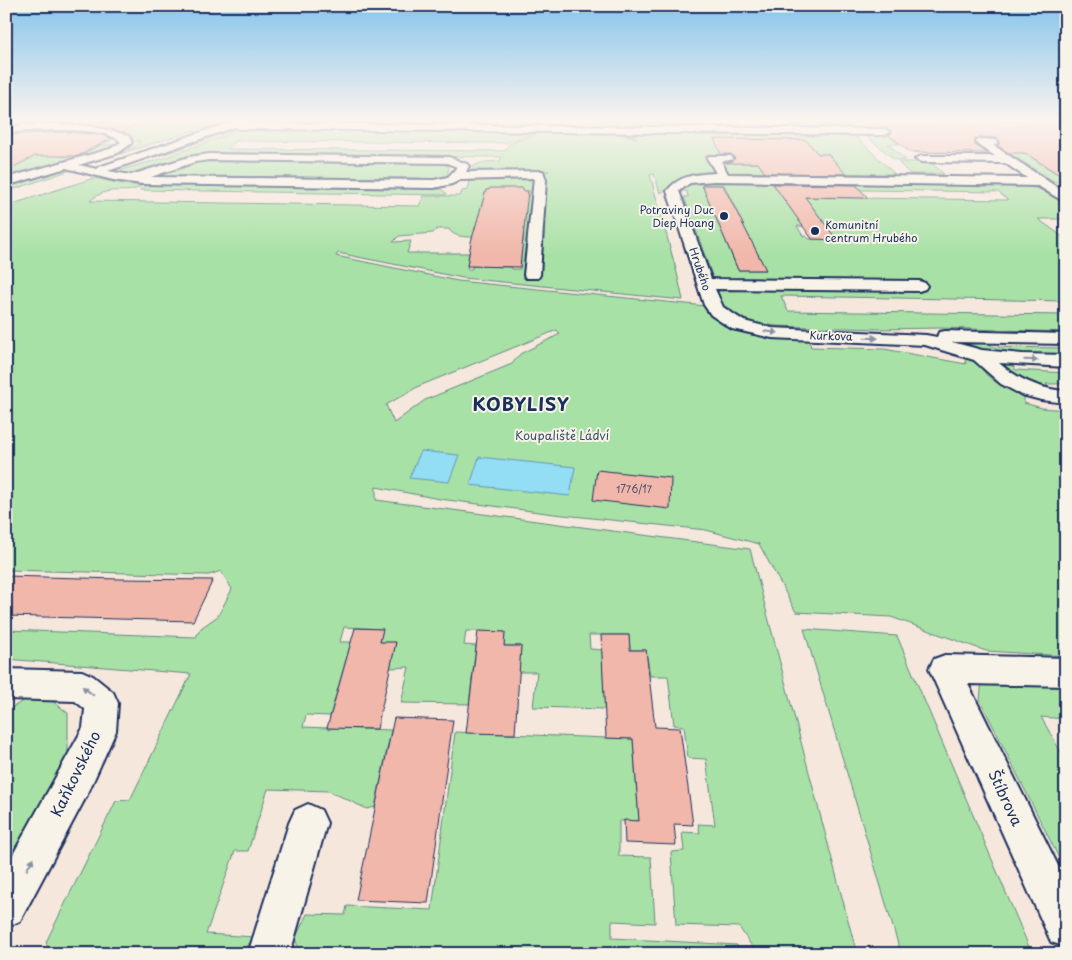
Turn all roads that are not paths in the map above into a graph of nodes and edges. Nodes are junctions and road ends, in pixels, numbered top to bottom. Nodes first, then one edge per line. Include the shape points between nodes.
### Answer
1 (64, 166) edge
2 (70, 166) edge
3 (112, 166) edge
4 (170, 166) edge
5 (463, 166) edge
6 (718, 166) edge
7 (954, 166) edge
8 (985, 166) edge
9 (1016, 166) edge
10 (93, 172) junction
11 (997, 174) dead end
12 (460, 176) junction
13 (724, 177) junction
14 (70, 179) dead end
15 (132, 179) junction
16 (972, 180) junction
17 (6, 182) edge
18 (1042, 183) junction
19 (1066, 184) edge
20 (1066, 199) edge
21 (532, 275) dead end
22 (704, 284) junction
23 (918, 286) dead end
24 (738, 325) joint
25 (1066, 339) edge
26 (926, 340) junction
27 (981, 356) junction
28 (1066, 361) edge
29 (1066, 397) edge
30 (1066, 672) edge
31 (6, 684) edge
32 (308, 823) dead end
33 (6, 907) edge
34 (1066, 927) edge
35 (269, 954) edge

1 - 17 street
2 - 10 street
3 - 10 street
4 - 15 street
5 - 12 street
6 - 13 street
7 - 16 street
8 - 11 street
9 - 18 street
10 - 14 street
10 - 15 street
12 - 15 street via 434,184
12 - 21 street via 539,174
13 - 16 street
13 - 22 street, Hrubého via 686,180 673,191
16 - 18 street
18 - 19 street
18 - 20 street
22 - 23 street
22 - 24 street, Hrubého via 717,311
24 -> 26 street, Kurkova via 772,333
25 - 26 street, Kurkova via 955,336
26 - 27 street, Kurkova
27 -> 28 street, Kurkova
27 - 29 street, Kurkova via 994,371 1025,390
30 - 34 street, Štíbrova via 945,669
33 -> 31 street, Kaňkovského via 99,732 102,703 82,686
32 - 35 street

